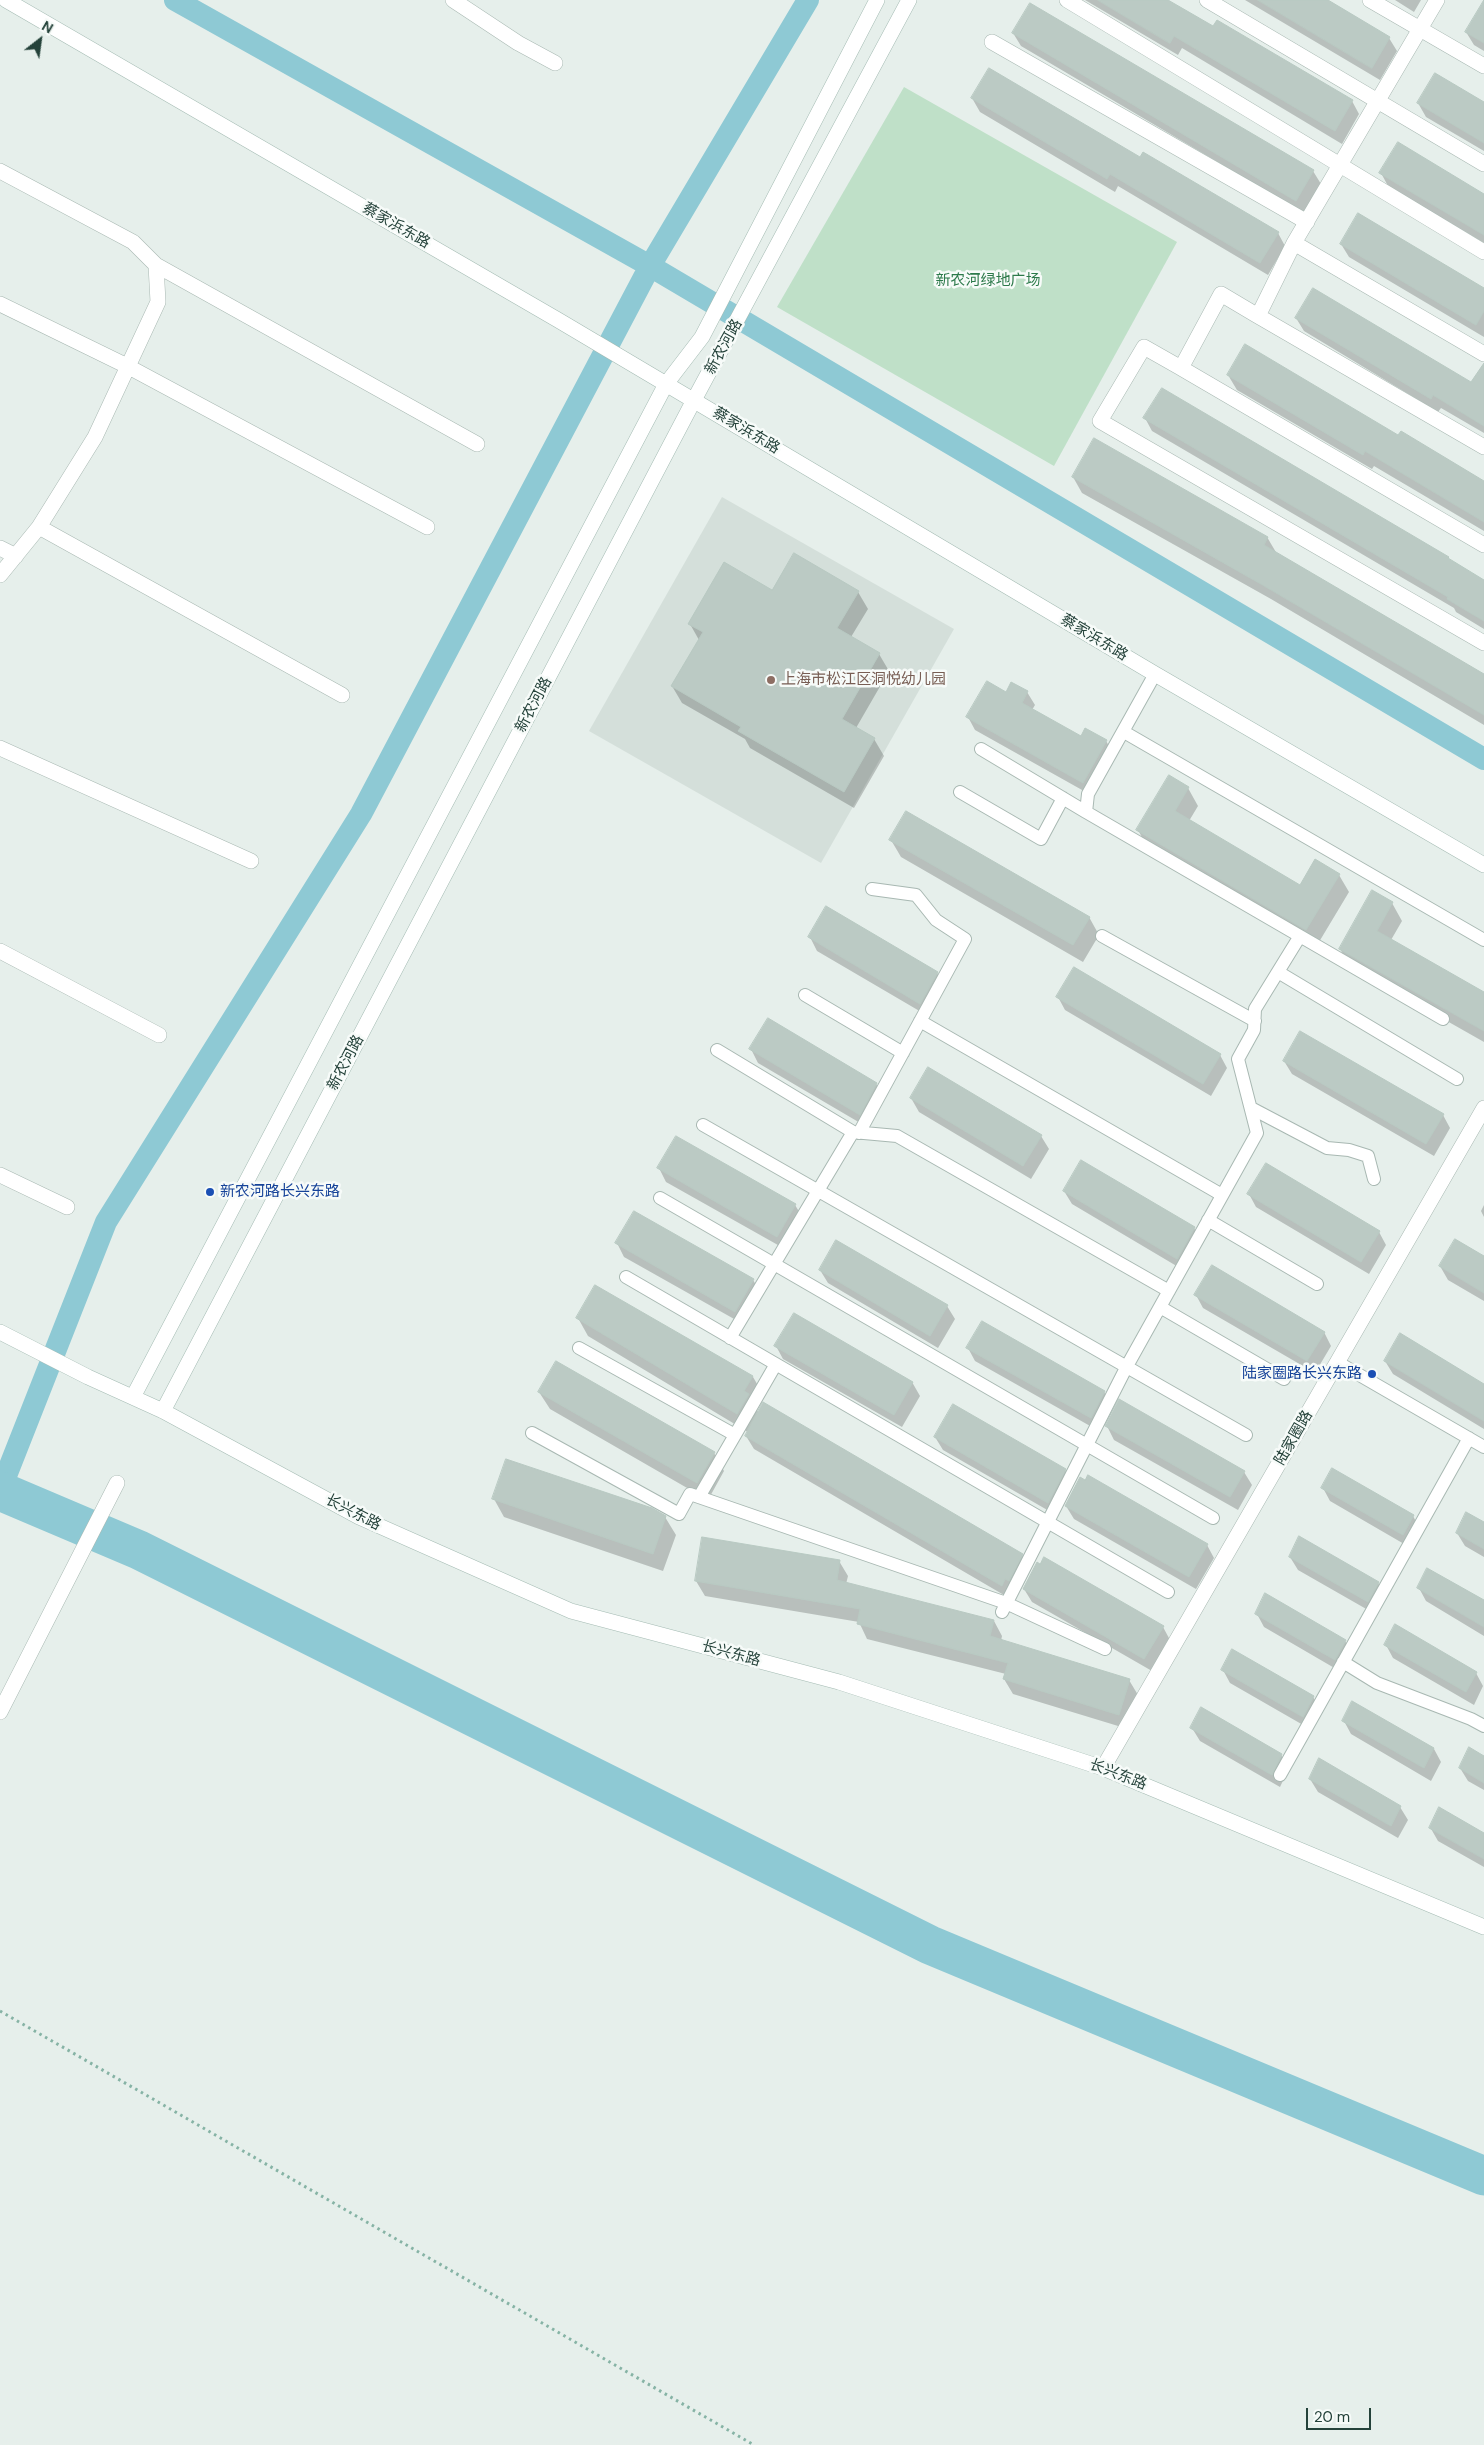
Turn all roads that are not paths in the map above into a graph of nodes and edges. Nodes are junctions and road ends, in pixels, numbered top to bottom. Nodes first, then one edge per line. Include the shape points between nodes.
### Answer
1 (6, 0) edge
2 (453, 0) edge
3 (877, 0) edge
4 (909, 0) edge
5 (1067, 0) edge
6 (1206, 0) edge
7 (1370, 0) edge
8 (1437, 0) edge
9 (1420, 29) junction
10 (992, 42) dead end
11 (555, 63) dead end
12 (1484, 66) edge
13 (1377, 101) junction
14 (1484, 164) edge
15 (1340, 165) junction
16 (0, 171) edge
17 (1307, 222) junction
18 (1294, 244) junction
19 (1484, 252) edge
20 (156, 265) junction
21 (0, 304) edge
22 (1258, 316) junction
23 (1484, 354) edge
24 (127, 366) junction
25 (1181, 368) junction
26 (666, 384) junction
27 (694, 400) junction
28 (476, 444) dead end
29 (1484, 447) edge
30 (39, 527) junction
31 (428, 527) dead end
32 (1484, 545) edge
33 (0, 548) edge
34 (16, 556) junction
35 (0, 575) edge
36 (1484, 643) edge
37 (1155, 674) junction
38 (342, 695) dead end
39 (1124, 732) junction
40 (0, 748) edge
41 (981, 749) dead end
42 (960, 792) dead end
43 (1063, 798) junction
44 (1086, 812) junction
45 (251, 861) dead end
46 (1484, 865) edge
47 (872, 889) dead end
48 (1102, 936) dead end
49 (1300, 936) junction
50 (1484, 940) edge
51 (0, 952) edge
52 (1278, 972) junction
53 (805, 995) dead end
54 (1443, 1019) dead end
55 (920, 1021) junction
56 (1254, 1021) junction
57 (159, 1035) dead end
58 (717, 1050) dead end
59 (903, 1053) junction
60 (1457, 1079) dead end
61 (1251, 1108) junction
62 (1484, 1108) edge
63 (703, 1125) dead end
64 (856, 1132) junction
65 (0, 1175) edge
66 (1374, 1179) dead end
67 (817, 1190) junction
68 (1222, 1195) junction
69 (660, 1198) dead end
70 (67, 1207) dead end
71 (1208, 1220) junction
72 (774, 1264) junction
73 (626, 1278) dead end
74 (1317, 1284) dead end
75 (1169, 1291) junction
76 (1160, 1307) junction
77 (0, 1332) edge
78 (730, 1338) junction
79 (579, 1348) dead end
80 (1337, 1362) junction
81 (776, 1364) junction
82 (1127, 1366) junction
83 (1284, 1378) dead end
84 (133, 1397) junction
85 (163, 1411) junction
86 (532, 1433) dead end
87 (735, 1435) junction
88 (1246, 1435) dead end
89 (1469, 1438) junction
90 (1086, 1446) junction
91 (1484, 1447) edge
92 (117, 1483) dead end
93 (699, 1497) junction
94 (1213, 1518) dead end
95 (1048, 1522) junction
96 (1168, 1592) dead end
97 (1004, 1608) junction
98 (1105, 1649) dead end
99 (1343, 1662) junction
100 (0, 1712) edge
101 (1484, 1726) edge
102 (1103, 1768) junction
103 (1280, 1775) dead end
104 (1484, 1927) edge

1 - 26 street, 蔡家浜东路
2 - 11 street
3 - 26 street, 新农河路 via 702,337
4 - 27 street, 新农河路
5 - 15 street
6 - 13 street
7 - 9 street
8 - 9 street
9 - 12 street
9 - 13 street
10 - 17 street
13 - 14 street
13 - 15 street
15 - 17 street
15 - 19 street
16 - 20 street via 133,242
17 - 18 street
18 - 22 street
18 - 23 street
20 - 24 street via 158,302
20 - 28 street
21 - 24 street
22 - 25 street via 1221,294
22 - 29 street
24 - 30 street via 96,437
24 - 31 street
25 - 32 street
25 - 36 street via 1144,347 1100,421
26 - 27 street, 蔡家浜东路
26 - 84 street, 新农河路
27 - 37 street, 蔡家浜东路
27 - 85 street, 新农河路
30 - 34 street
30 - 38 street
33 - 34 street
34 - 35 street
37 - 39 lane
37 - 46 street, 蔡家浜东路
39 - 44 lane via 1088,794
39 - 50 lane
40 - 45 street
41 - 43 lane
42 - 43 lane via 1041,838
43 - 44 lane
44 - 49 lane
47 - 55 lane via 916,896 936,920 965,939
48 - 56 lane
49 - 52 lane
49 - 54 lane
51 - 57 street
52 - 56 lane via 1255,1009
52 - 60 lane
53 - 59 lane
55 - 59 lane
55 - 68 lane
56 - 61 lane via 1254,1030 1238,1059
58 - 64 lane
59 - 64 lane
61 - 66 lane via 1327,1148 1368,1156
61 - 68 lane via 1257,1133
62 - 80 street, 陆家圈路
63 - 67 lane
64 - 67 lane
64 - 75 lane via 897,1136
65 - 70 street
67 - 72 lane
67 - 82 lane
68 - 71 lane
69 - 72 lane
71 - 74 lane
71 - 75 lane
72 - 78 lane
72 - 90 lane
73 - 78 lane
75 - 76 lane
76 - 82 lane
76 - 83 lane
77 - 84 street, 长兴东路
78 - 81 lane
79 - 87 lane
80 - 89 lane
80 - 102 street, 陆家圈路
81 - 87 lane
81 - 95 lane
82 - 88 lane
82 - 90 lane
84 - 85 street, 长兴东路
85 - 102 street, 长兴东路 via 359,1517 571,1611 839,1682
86 - 93 lane via 680,1514 690,1494
87 - 93 lane
89 - 91 lane
89 - 99 lane
90 - 94 lane
90 - 95 lane
92 - 100 street
93 - 97 lane
95 - 96 lane
95 - 97 lane
97 - 98 lane
99 - 101 lane via 1377,1683
99 - 103 lane
102 - 104 street, 长兴东路

